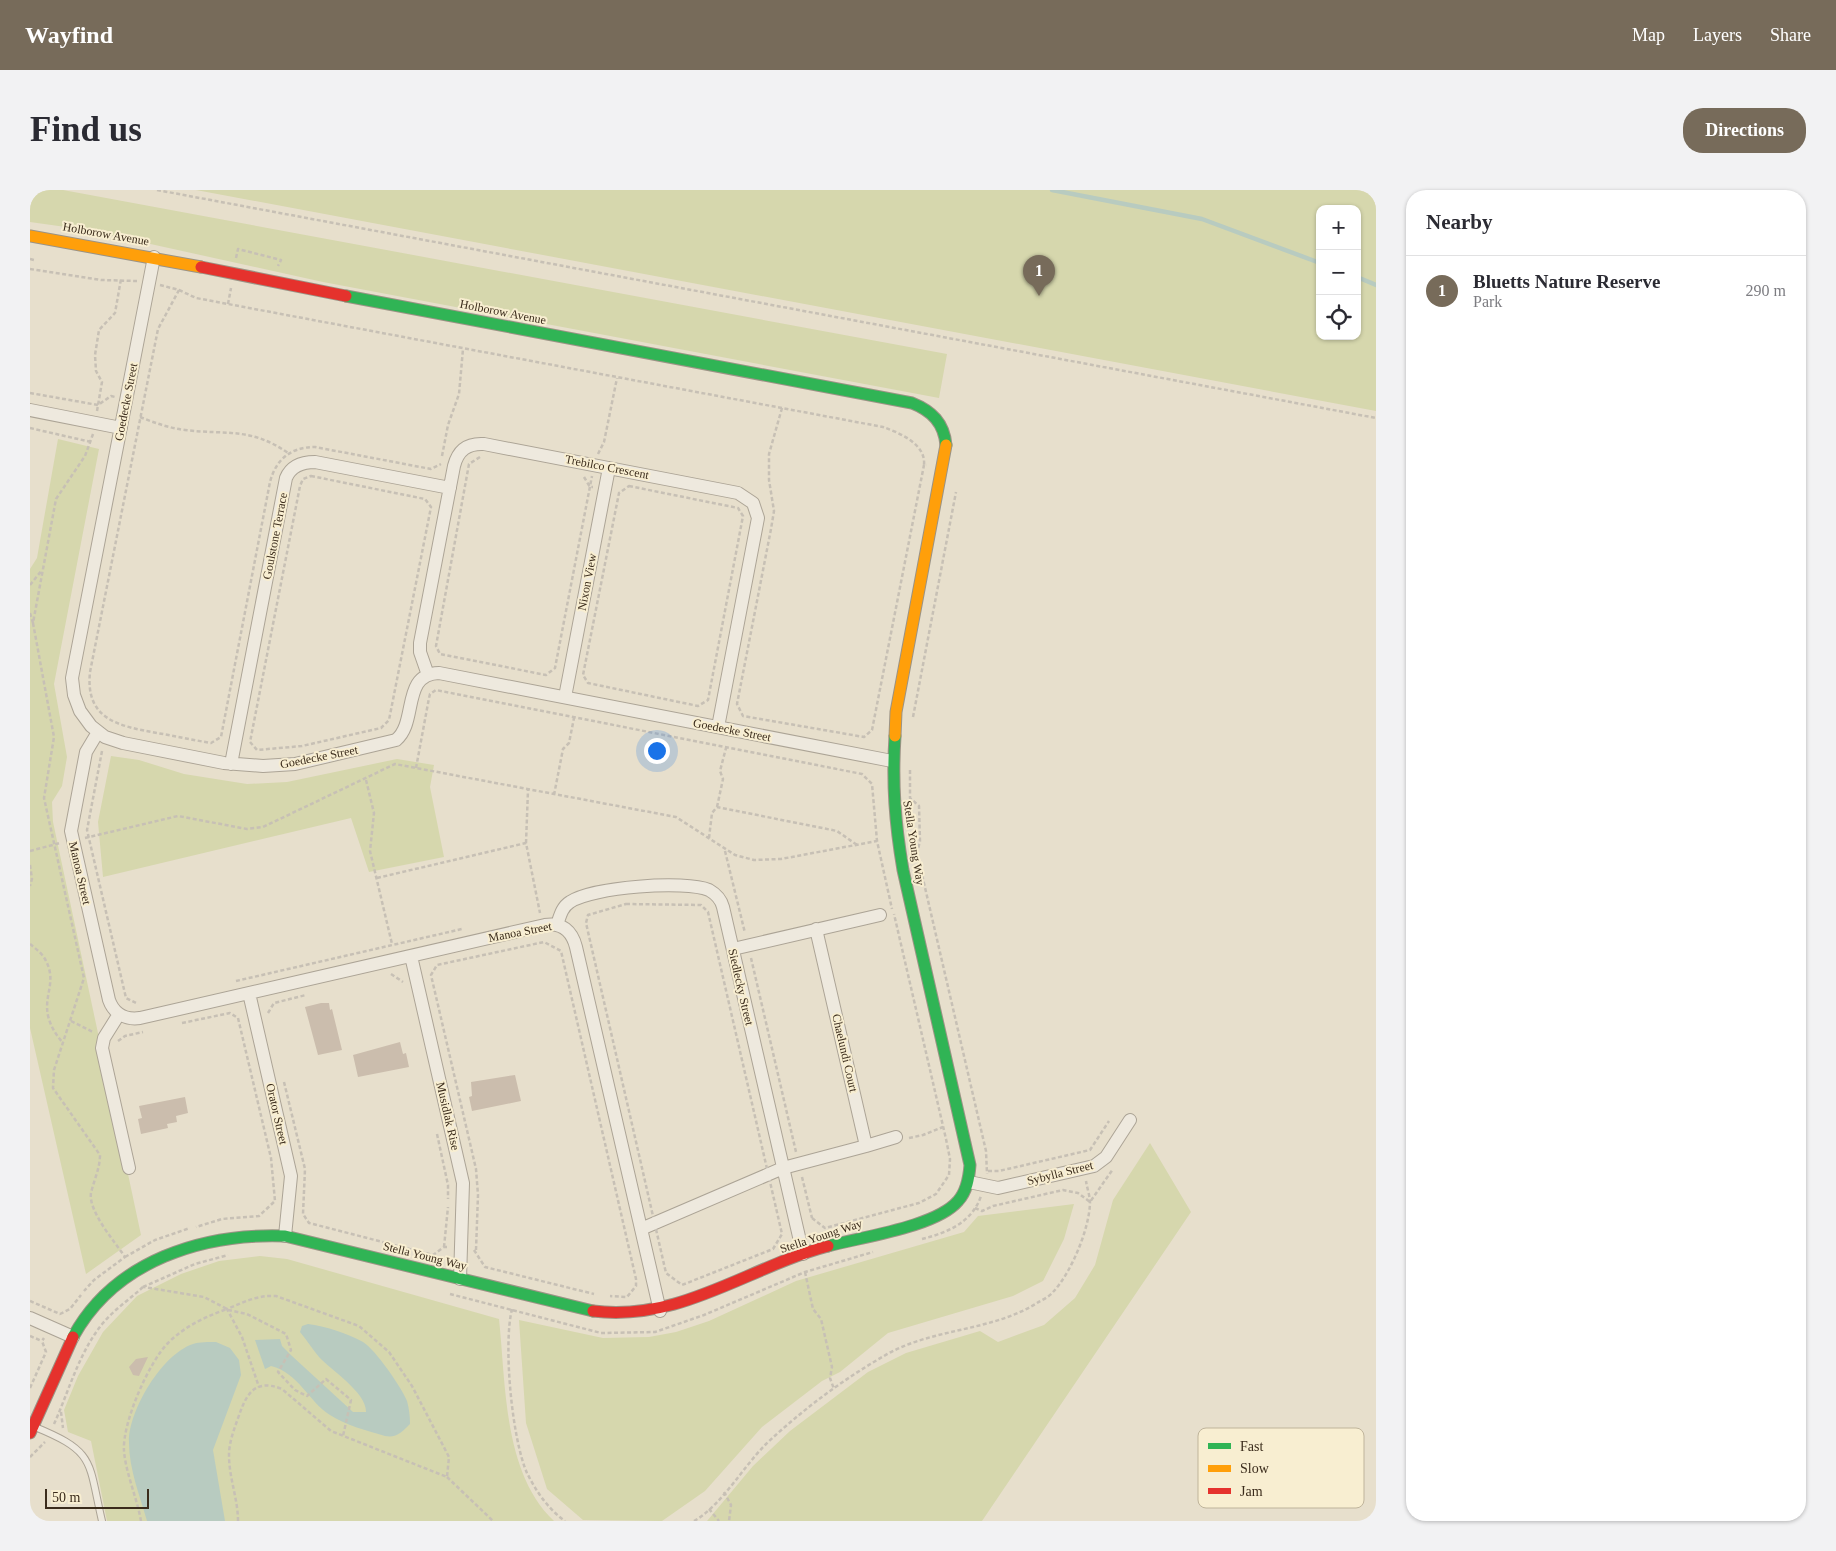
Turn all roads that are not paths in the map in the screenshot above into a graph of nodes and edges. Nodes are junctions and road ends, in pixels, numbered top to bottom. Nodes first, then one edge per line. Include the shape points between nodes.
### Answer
1 (30, 236) edge
2 (154, 257) junction
3 (30, 410) edge
4 (121, 428) junction
5 (946, 447) joint
6 (609, 468) junction
7 (450, 488) junction
8 (428, 674) junction
9 (564, 697) junction
10 (718, 727) junction
11 (102, 734) junction
12 (892, 761) junction
13 (231, 764) junction
14 (880, 915) dead end
15 (556, 925) junction
16 (816, 930) junction
17 (733, 949) junction
18 (411, 956) junction
19 (249, 993) junction
20 (119, 1014) junction
21 (1130, 1120) dead end
22 (896, 1138) road end
23 (866, 1146) junction
24 (129, 1168) dead end
25 (783, 1168) junction
26 (968, 1182) junction
27 (641, 1229) junction
28 (285, 1236) junction
29 (803, 1254) junction
30 (460, 1279) junction
31 (660, 1311) junction
32 (30, 1318) edge
33 (73, 1337) junction
34 (32, 1430) edge
35 (102, 1521) edge

1 - 2 street, Holborow Avenue
2 - 4 street, Goedecke Street
2 - 5 street, Holborow Avenue via 364,300 912,403 939,420 945,433
3 - 4 street
4 - 11 street, Goedecke Street via 72,678 76,704 85,719
5 - 12 street, Stella Young Way via 900,689
6 - 7 street, Trebilco Crescent via 475,444 458,453
6 - 9 street, Nixon View
6 - 10 street, Trebilco Crescent via 738,493 758,510
7 - 8 street, Trebilco Crescent via 420,643
7 - 13 street, Goulstone Terrace via 315,462 298,465 290,472 286,478
8 - 9 street, Goedecke Street via 442,673
8 - 13 street, Goedecke Street via 416,686 406,727 392,742 295,764
9 - 10 street, Goedecke Street
10 - 12 street, Goedecke Street
11 - 13 street, Goedecke Street via 123,743
11 - 20 street, Manoa Street via 86,752 72,840 109,1000
12 - 26 street, Stella Young Way via 898,846 969,1156
14 - 16 street
15 - 17 street, Siedlecky Street via 564,907 578,898 638,886 700,888 712,892 720,900
15 - 18 street, Manoa Street via 542,925
15 - 27 street, Manoa Street via 568,930 574,940
16 - 17 street
16 - 23 street, Chaelundi Court
17 - 25 street, Siedlecky Street
18 - 19 street, Manoa Street
18 - 30 street, Musidlak Rise via 463,1183
19 - 20 street, Manoa Street via 140,1018
19 - 28 street, Orator Street via 291,1176
20 - 24 street via 104,1038 103,1053
21 - 26 street, Sybylla Street via 1104,1159 1094,1166 1001,1188
22 - 23 street
23 - 25 street
25 - 27 street
25 - 29 street, Siedlecky Street
26 - 29 street, Stella Young Way via 959,1201 940,1215
27 - 31 street, Manoa Street
28 - 30 street, Stella Young Way
28 - 33 street, Stella Young Way via 254,1234 222,1238 165,1256 135,1272 100,1300
29 - 31 street, Stella Young Way via 690,1302
30 - 31 street, Stella Young Way via 603,1313 635,1315
32 - 33 street
33 - 34 street, Stella Young Way
34 - 35 lane via 64,1439 86,1458

